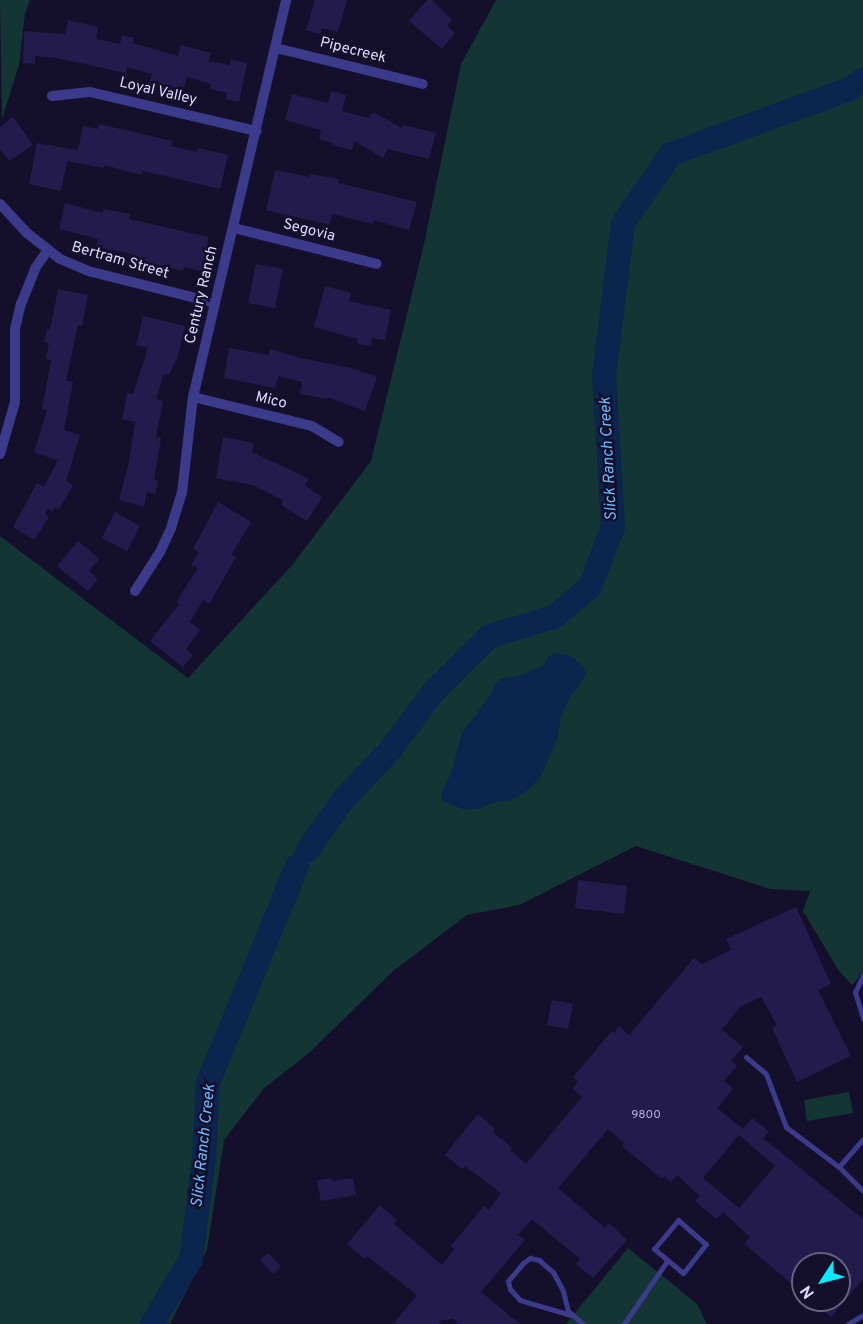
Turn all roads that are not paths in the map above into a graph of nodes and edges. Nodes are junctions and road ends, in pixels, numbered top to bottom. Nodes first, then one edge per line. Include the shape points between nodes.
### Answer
1 (286, 0) edge
2 (276, 48) junction
3 (423, 84) dead end
4 (52, 96) dead end
5 (256, 131) junction
6 (0, 204) edge
7 (234, 228) junction
8 (48, 250) junction
9 (377, 264) dead end
10 (215, 303) junction
11 (193, 397) junction
12 (339, 442) dead end
13 (0, 454) edge
14 (135, 591) dead end
15 (863, 975) edge
16 (863, 1019) edge
17 (746, 1057) dead end
18 (863, 1139) edge
19 (839, 1167) junction
20 (863, 1191) edge
21 (667, 1261) junction
22 (571, 1315) junction
23 (863, 1315) edge
24 (583, 1324) edge
25 (624, 1324) edge
26 (848, 1324) edge

1 - 2 street, Century Ranch
2 - 3 street, Pipecreek
2 - 5 street, Century Ranch
4 - 5 street, Loyal Valley via 90,92
5 - 7 street, Century Ranch
6 - 8 street, Bertram Street
7 - 9 street, Segovia
7 - 10 street, Century Ranch
8 - 10 street, Bertram Street via 88,271
8 - 13 street via 36,267 15,329 15,402
10 - 11 street, Century Ranch
11 - 12 street, Mico via 312,426
11 - 14 street, Century Ranch via 179,502 160,552
15 - 16 lane via 855,992
17 - 19 lane via 766,1074 786,1126
18 - 19 lane
19 - 20 lane
21 - 21 lane via 682,1273 706,1244 678,1220 654,1249
21 - 25 lane
22 - 22 lane via 553,1272 539,1260 530,1258 522,1263 508,1281 520,1300
22 - 24 lane
23 - 26 lane

